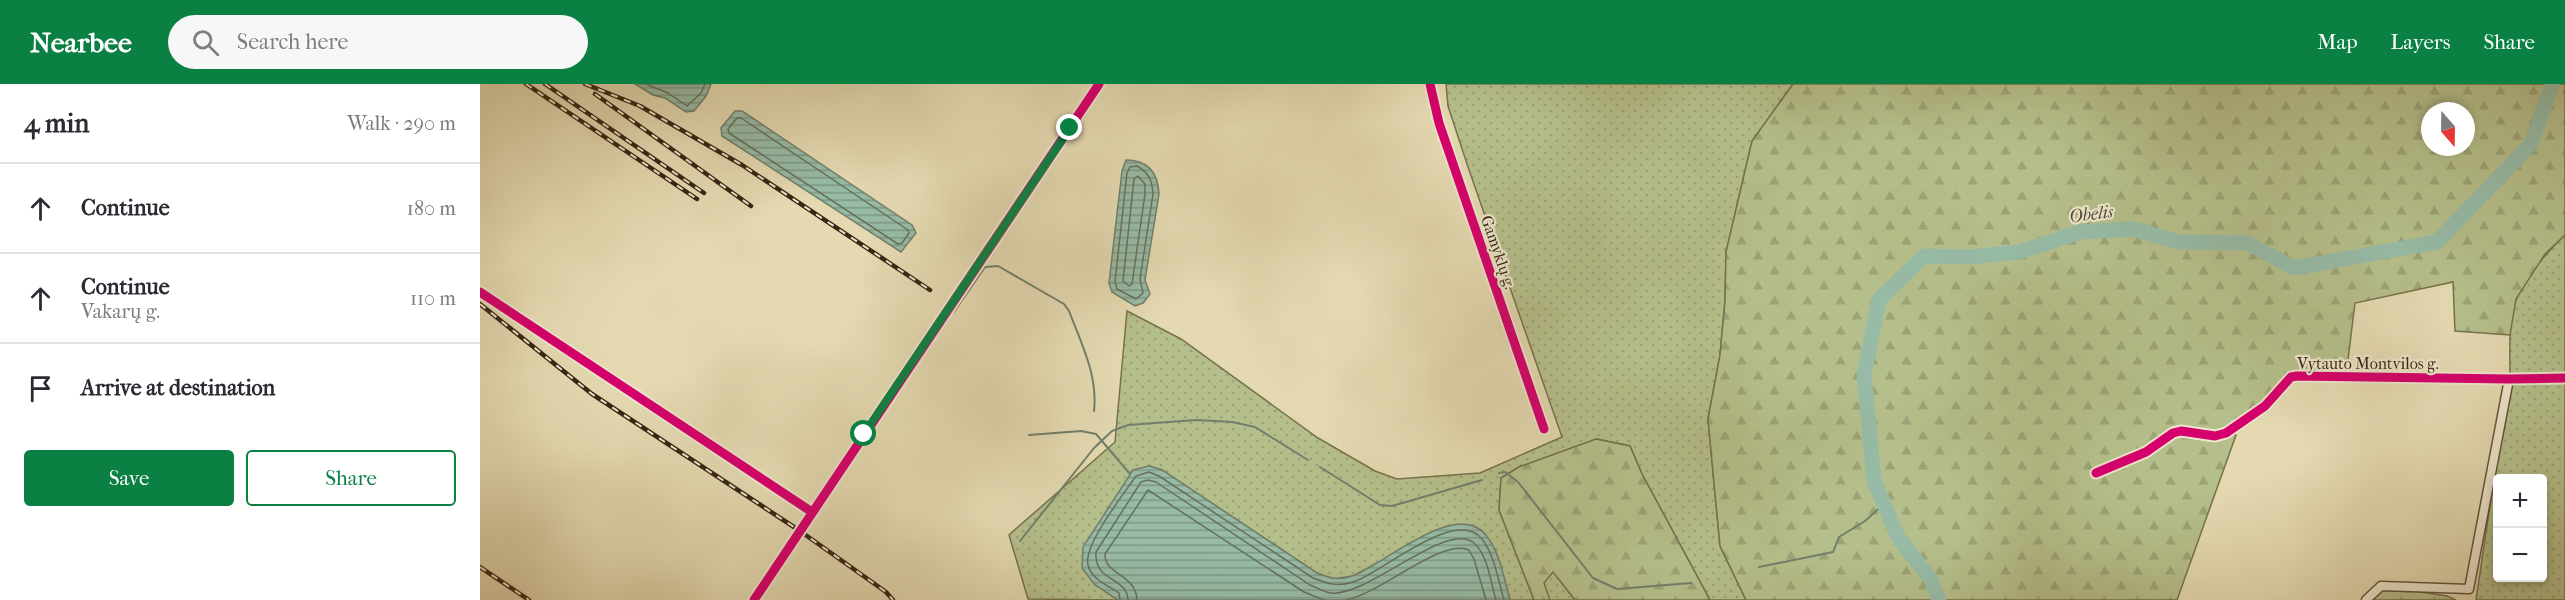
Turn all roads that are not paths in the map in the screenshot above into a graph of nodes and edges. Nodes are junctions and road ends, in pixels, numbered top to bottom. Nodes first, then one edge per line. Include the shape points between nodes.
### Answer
1 (1099, 84) edge
2 (1430, 84) edge
3 (480, 292) edge
4 (2565, 378) edge
5 (2509, 379) junction
6 (1544, 429) dead end
7 (2096, 473) dead end
8 (812, 512) junction
9 (754, 600) edge
10 (2366, 600) edge

1 - 8 street
2 - 6 street, Gamyklų g. via 1446,144
3 - 8 street
4 - 5 street, Vytauto Montvilos g.
5 - 7 street, Vytauto Montvilos g. via 2291,377 2265,406 2226,433 2173,433 2145,452
5 - 10 street via 2469,589 2382,586
8 - 9 street

